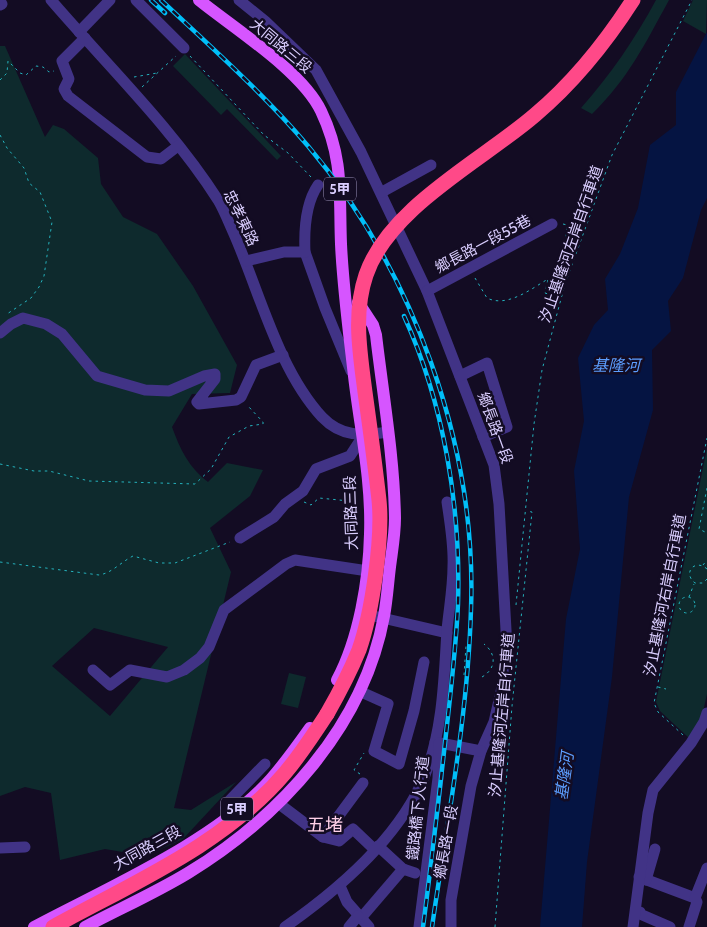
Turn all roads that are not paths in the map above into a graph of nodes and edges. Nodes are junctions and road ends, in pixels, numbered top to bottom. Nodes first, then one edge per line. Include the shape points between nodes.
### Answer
1 (51, 0) edge
2 (110, 0) edge
3 (136, 0) edge
4 (199, 0) edge
5 (210, 0) edge
6 (239, 0) edge
7 (633, 0) edge
8 (638, 0) edge
9 (82, 35) junction
10 (184, 48) road end
11 (178, 146) junction
12 (431, 165) dead end
13 (318, 185) road end
14 (382, 192) junction
15 (552, 224) road end
16 (305, 252) junction
17 (246, 261) junction
18 (427, 291) junction
19 (0, 333) edge
20 (283, 355) junction
21 (460, 376) junction
22 (354, 378) junction
23 (388, 432) junction
24 (363, 436) junction
25 (483, 437) junction
26 (447, 502) dead end
27 (240, 538) road end
28 (368, 571) junction
29 (359, 612) junction
30 (384, 617) junction
31 (447, 632) junction
32 (424, 662) dead end
33 (93, 670) dead end
34 (359, 691) junction
35 (333, 713) junction
36 (707, 713) edge
37 (437, 743) junction
38 (481, 751) junction
39 (265, 764) dead end
40 (363, 784) road end
41 (278, 803) junction
42 (232, 814) junction
43 (324, 837) junction
44 (25, 847) dead end
45 (0, 848) edge
46 (376, 848) junction
47 (654, 849) dead end
48 (403, 868) junction
49 (707, 868) edge
50 (420, 874) junction
51 (643, 878) junction
52 (340, 886) junction
53 (695, 898) junction
54 (638, 913) junction
55 (359, 917) junction
56 (656, 924) edge
57 (34, 927) edge
58 (53, 927) edge
59 (68, 927) edge
60 (85, 927) edge
61 (285, 927) edge
62 (349, 927) edge
63 (369, 927) edge
64 (419, 927) edge
65 (451, 927) edge
66 (633, 927) edge
67 (670, 927) edge
68 (689, 927) edge

1 - 9 street, 忠孝東路
2 - 9 street
3 - 10 street
4 - 22 main road, 大同路三段 / 5甲 via 301,82 321,111 335,145
5 - 23 main road, 大同路三段 / 5甲 via 308,80 327,109 341,141 353,294 373,325
6 - 14 street, 鄉長路一段 via 316,70
7 - 35 highway, bridge via 617,26 564,88 535,115 409,213 385,242 366,274 358,338 379,502 378,556 359,648
8 - 35 highway via 608,47 565,95 531,127 422,209 398,234 372,275 364,317 364,338 385,501 385,527 369,638 356,675
9 - 11 street, 忠孝東路
9 - 11 street via 62,62 69,79 64,89 68,96 147,157 161,159
11 - 17 street, 忠孝東路 via 219,201
12 - 14 street
13 - 16 street via 312,193 304,229
14 - 18 street, 鄉長路一段
15 - 18 street, 鄉長路一段55巷
16 - 17 street via 284,252
16 - 22 street
17 - 20 street, 忠孝東路
18 - 21 street, 鄉長路一段
19 - 20 street via 23,318 38,322 62,334 97,376 145,390 169,391 215,374 215,379 197,402 199,404 236,400 241,397 256,365
20 - 24 street, 忠孝東路 via 301,389 322,416 344,433
21 - 25 street, 鄉長路一段
21 - 25 street via 487,363 507,427
22 - 24 main road, 大同路三段 / 5甲
23 - 24 street, 忠孝東路
23 - 30 main road, 大同路三段 / 5甲 via 395,519
24 - 27 street via 350,456 316,469 304,491 285,504 274,517
24 - 28 main road, 大同路三段 / 5甲 via 370,502
25 - 38 street, 鄉長路一段 via 494,465 497,487 507,648 494,722
26 - 31 street via 454,565
28 - 29 main road, 大同路三段 / 5甲
28 - 33 street via 295,560 224,610 209,648 184,670 167,677 130,670 110,685
29 - 30 street
29 - 42 main road, 大同路三段 / 5甲 via 351,648 321,712 270,780
30 - 31 street
30 - 34 main road, 大同路三段 / 5甲
31 - 37 street
32 - 34 street via 399,764 374,751 388,704
34 - 41 main road, 大同路三段 / 5甲 via 330,743
35 - 58 highway via 284,774 224,827 187,854
35 - 59 highway via 321,740 300,766 242,823 178,867
36 - 51 street via 691,743 653,790
37 - 38 street
37 - 46 street via 419,789
37 - 50 street, 鐵路橋下人行道 via 438,778
38 - 65 street, 鄉長路一段 via 471,786 451,900
39 - 42 street via 229,801 226,808
40 - 43 street
41 - 43 street
41 - 60 main road, 大同路三段 / 5甲 via 236,840 188,873
42 - 57 main road, 大同路三段 / 5甲 via 180,850
43 - 46 street via 339,841 353,829
44 - 45 street
46 - 48 street
46 - 52 street
47 - 51 street
48 - 50 street
48 - 55 street
49 - 53 street
50 - 64 street, 鐵路橋下人行道
51 - 53 street
51 - 54 street
52 - 55 street
52 - 61 street
53 - 68 street via 697,902
54 - 56 street
54 - 66 street
55 - 62 street
55 - 63 street
56 - 67 street

